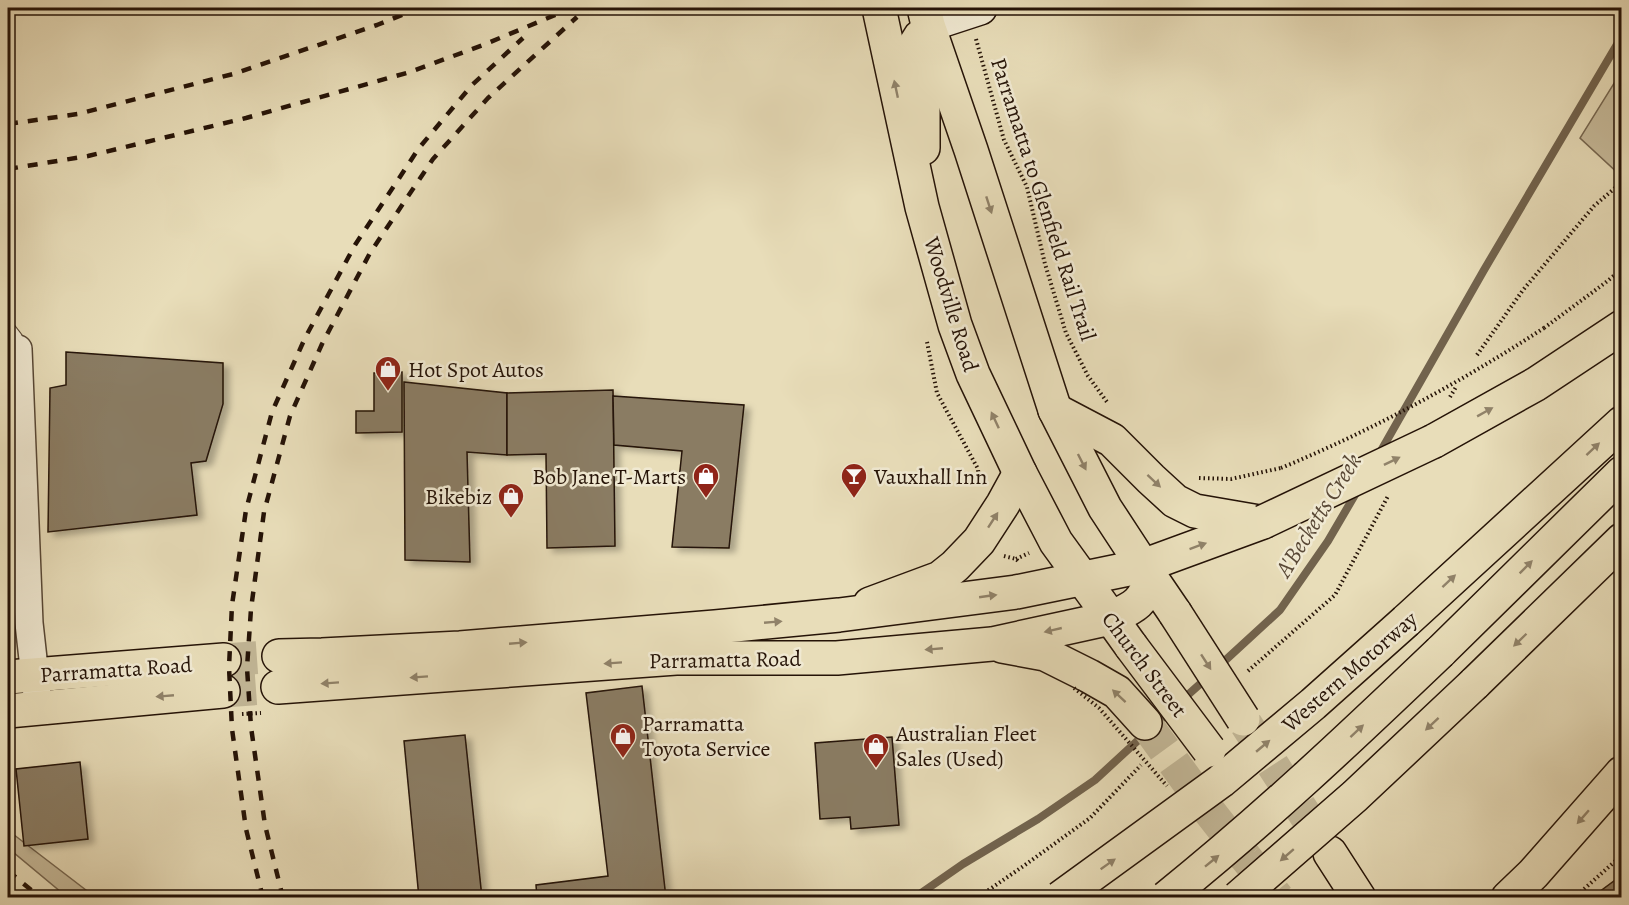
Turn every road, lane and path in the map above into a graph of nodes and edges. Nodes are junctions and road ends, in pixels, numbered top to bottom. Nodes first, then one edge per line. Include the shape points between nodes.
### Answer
1 (879, 8) edge
2 (980, 8) edge
3 (926, 16) edge
4 (977, 44) dead end
5 (1622, 182) edge
6 (922, 207) junction
7 (1622, 269) edge
8 (1622, 327) edge
9 (13, 339) edge
10 (1477, 355) dead end
11 (1456, 387) dead end
12 (1448, 400) dead end
13 (1055, 410) junction
14 (1113, 411) dead end
15 (1622, 423) edge
16 (1020, 473) junction
17 (1622, 473) edge
18 (1190, 474) dead end
19 (1392, 489) dead end
20 (1263, 522) junction
21 (1622, 540) edge
22 (1147, 572) junction
23 (1081, 579) junction
24 (839, 615) junction
25 (1111, 618) junction
26 (992, 644) junction
27 (1248, 670) dead end
28 (21, 676) edge
29 (1081, 682) junction
30 (23, 710) edge
31 (1243, 719) tunnel mouth
32 (1145, 723) tunnel mouth
33 (1209, 750) dead end
34 (1141, 765) dead end
35 (1622, 773) edge
36 (1167, 786) dead end
37 (1330, 853) tunnel mouth
38 (1622, 855) edge
39 (977, 897) edge
40 (1060, 897) edge
41 (1166, 897) edge
42 (1238, 897) edge
43 (1359, 897) edge
44 (1508, 897) edge
45 (1574, 897) edge

6 -> 1 main road, Woodville Road
2 - 3 street
3 - 6 main road via 915,45 923,85
3 -> 13 main road
4 - 14 path, Parramatta to Glenfield Rail Trail via 1005,140 1027,187 1066,333 1088,376
5 - 10 path via 1594,206 1537,273
16 -> 6 main road, Woodville Road via 973,374
7 - 18 path, bridge via 1498,358 1318,453 1281,468 1231,479 1198,478
20 -> 8 main road, bridge via 1434,441 1536,384
9 - 28 street via 28,611
11 - 12 path
13 -> 20 main road via 1112,440 1175,501 1194,511
13 -> 22 main road via 1105,508
40 -> 15 main road, Western Motorway, bridge via 1221,781 1313,704
16 - 23 main road, Woodville Road via 1056,542
24 -> 16 main road via 940,578 956,566 979,541
41 -> 17 main road, Western Motorway, bridge via 1301,783
19 - 27 path via 1335,595
22 -> 20 main road
21 -> 42 main road, bridge via 1355,796
22 - 23 main road, Parramatta Road
22 - 25 main road, Parramatta Road via 1146,594 1132,608
22 -> 31 main road, bridge
24 -> 23 main road, Parramatta Road via 1016,592
23 - 25 main road, Church Street
26 -> 24 main road, Parramatta Road via 837,658 676,658 278,672 322,656
25 -> 26 main road, Parramatta Road
25 - 33 main road, Church Street, bridge
26 - 29 main road via 1045,654
28 - 30 street
28 -> 30 main road, Parramatta Road via 224,676
32 -> 29 main road via 1117,692
29 - 36 path, bridge
34 - 39 path via 1090,818
35 -> 44 main road
37 - 43 main road
38 - 45 path

